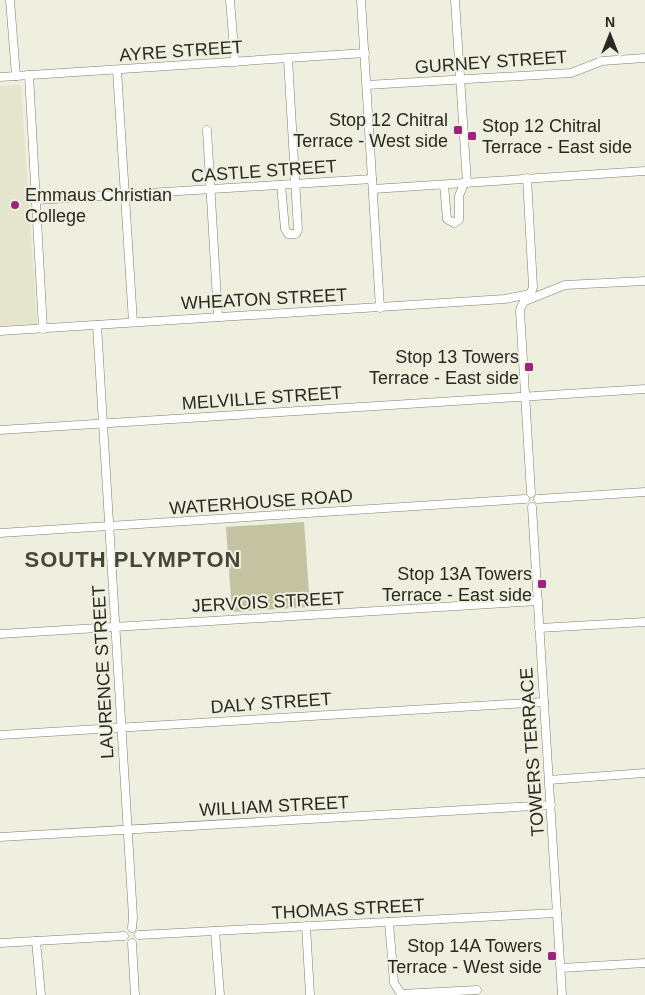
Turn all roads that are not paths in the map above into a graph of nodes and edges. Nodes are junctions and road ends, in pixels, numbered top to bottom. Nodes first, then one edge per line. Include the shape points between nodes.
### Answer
1 (10, 0) edge
2 (230, 0) edge
3 (361, 0) edge
4 (455, 0) edge
5 (365, 53) junction
6 (645, 58) edge
7 (288, 59) junction
8 (235, 62) junction
9 (117, 70) junction
10 (29, 75) junction
11 (16, 76) junction
12 (0, 77) edge
13 (460, 80) junction
14 (367, 85) junction
15 (207, 130) dead end
16 (645, 170) edge
17 (527, 178) junction
18 (372, 179) junction
19 (465, 183) junction
20 (296, 184) junction
21 (280, 185) junction
22 (444, 185) junction
23 (373, 189) junction
24 (211, 190) junction
25 (124, 194) junction
26 (37, 200) junction
27 (645, 280) edge
28 (530, 294) junction
29 (523, 302) junction
30 (380, 308) junction
31 (218, 317) junction
32 (133, 322) junction
33 (97, 325) junction
34 (43, 329) junction
35 (0, 331) edge
36 (645, 388) edge
37 (525, 397) junction
38 (103, 423) junction
39 (0, 430) edge
40 (645, 492) edge
41 (531, 493) junction
42 (524, 499) junction
43 (538, 499) junction
44 (532, 507) junction
45 (109, 527) junction
46 (0, 534) edge
47 (538, 601) junction
48 (645, 622) edge
49 (115, 627) junction
50 (539, 628) junction
51 (0, 634) edge
52 (544, 702) junction
53 (121, 727) junction
54 (0, 735) edge
55 (645, 773) edge
56 (549, 780) junction
57 (550, 806) junction
58 (127, 829) junction
59 (0, 838) edge
60 (557, 913) junction
61 (389, 922) junction
62 (306, 926) junction
63 (132, 928) junction
64 (215, 931) junction
65 (139, 935) junction
66 (124, 936) junction
67 (36, 941) junction
68 (0, 943) edge
69 (132, 943) junction
70 (645, 963) edge
71 (561, 968) junction
72 (476, 990) dead end
73 (40, 995) edge
74 (135, 995) edge
75 (220, 995) edge
76 (310, 995) edge
77 (562, 995) edge

1 - 11 street
2 - 8 street
3 - 5 street
4 - 13 street
5 - 7 street, AYRE STREET
5 - 14 street
6 - 13 street, GURNEY STREET via 602,61 571,73
7 - 8 street, AYRE STREET
7 - 20 street
8 - 9 street, AYRE STREET
9 - 10 street, AYRE STREET
9 - 25 street
10 - 11 street, AYRE STREET
10 - 26 street
11 - 12 street, AYRE STREET
13 - 14 street, GURNEY STREET
13 - 19 street
14 - 18 street
15 - 24 street
16 - 17 street
17 - 19 street
17 - 28 street via 533,272
18 - 20 street, CASTLE STREET
18 - 23 street
19 - 22 street
19 - 22 street via 459,196 459,220 454,223 448,219
20 - 21 street, CASTLE STREET
20 - 21 street via 296,234 288,234 285,229
21 - 24 street, CASTLE STREET
22 - 23 street
23 - 30 street
24 - 25 street, CASTLE STREET
24 - 31 street
25 - 26 street, CASTLE STREET
25 - 32 street
26 - 34 street
27 - 29 street via 565,285
28 - 29 street
28 - 30 street, WHEATON STREET via 505,299
29 - 37 street via 520,311
30 - 31 street, WHEATON STREET
31 - 32 street, WHEATON STREET
32 - 33 street, WHEATON STREET
33 - 34 street, WHEATON STREET
33 - 38 street, LAURENCE STREET
34 - 35 street, WHEATON STREET
36 - 37 street, MELVILLE STREET
37 - 38 street, MELVILLE STREET
37 - 41 street
38 - 39 street, MELVILLE STREET
38 - 45 street, LAURENCE STREET
40 - 43 street
41 - 42 street
41 - 43 street
42 - 44 street
42 - 45 street, WATERHOUSE ROAD
43 - 44 street
44 - 47 street, TOWERS TERRACE
45 - 46 street, WATERHOUSE ROAD
45 - 49 street, LAURENCE STREET
47 - 49 street, JERVOIS STREET
47 - 50 street, TOWERS TERRACE
48 - 50 street
49 - 51 street, JERVOIS STREET
49 - 53 street, LAURENCE STREET
50 - 52 street, TOWERS TERRACE
52 - 53 street, DALY STREET
52 - 56 street, TOWERS TERRACE
53 - 54 street, DALY STREET
53 - 58 street, LAURENCE STREET
55 - 56 street
56 - 57 street, TOWERS TERRACE
57 - 58 street, WILLIAM STREET
57 - 60 street, TOWERS TERRACE
58 - 59 street, WILLIAM STREET
58 - 63 street, LAURENCE STREET
60 - 61 street, THOMAS STREET
60 - 71 street, TOWERS TERRACE
61 - 62 street, THOMAS STREET
61 - 72 street via 394,983 401,994
62 - 64 street, THOMAS STREET
62 - 76 street
63 - 65 street
63 - 66 street
64 - 65 street, THOMAS STREET
64 - 75 street
65 - 69 street via 138,940
66 - 67 street
66 - 69 street
67 - 68 street
67 - 73 street
69 - 74 street
70 - 71 street
71 - 77 street, TOWERS TERRACE

